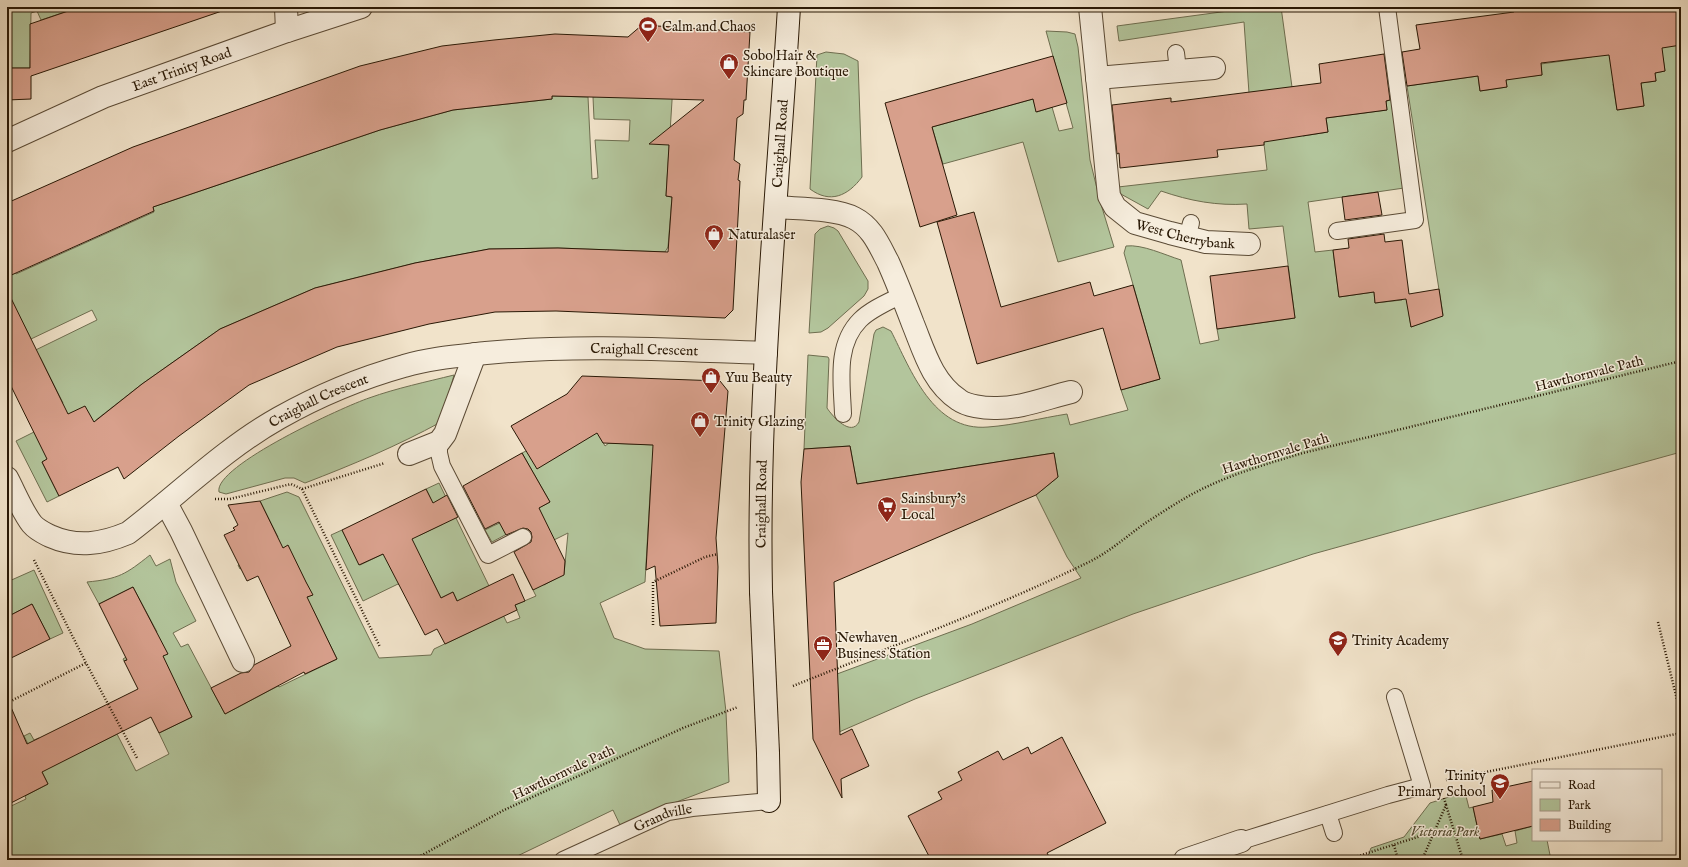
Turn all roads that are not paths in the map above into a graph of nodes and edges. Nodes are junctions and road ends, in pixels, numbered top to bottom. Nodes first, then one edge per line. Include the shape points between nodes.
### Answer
1 (286, 7) edge
2 (361, 7) edge
3 (789, 7) edge
4 (1090, 7) edge
5 (1387, 7) edge
6 (286, 31) junction
7 (1214, 68) dead end
8 (1097, 78) junction
9 (7, 141) edge
10 (776, 207) junction
11 (1337, 231) dead end
12 (1249, 244) dead end
13 (902, 295) junction
14 (766, 353) junction
15 (475, 354) junction
16 (1071, 392) dead end
17 (843, 414) dead end
18 (439, 442) junction
19 (409, 454) road end
20 (7, 478) edge
21 (174, 497) junction
22 (523, 537) dead end
23 (244, 661) dead end
24 (1395, 697) dead end
25 (769, 801) joint
26 (1328, 814) junction
27 (1334, 833) dead end
28 (1241, 841) joint
29 (563, 860) edge
30 (1185, 860) edge

1 - 6 street
2 - 6 street, East Trinity Road
3 - 10 street, Craighall Road
4 - 8 street, West Cherrybank
5 - 11 lane via 1416,220
6 - 9 street, East Trinity Road via 103,98
7 - 8 street via 1177,62
8 - 12 street, West Cherrybank via 1109,196 1114,207 1135,223 1189,231 1206,242
10 - 13 street, Craighall Road via 838,213 853,217 875,237
10 - 14 street, Craighall Road
13 - 16 street, Craighall Road via 931,369 943,386 960,401 974,406 1012,407
13 - 17 lane via 876,308 860,320 851,332 844,347 842,367
14 - 15 street, Craighall Crescent via 594,348
14 - 25 street, Craighall Road, bridge via 761,473 761,592
15 - 18 street via 452,421
15 - 21 street, Craighall Crescent via 405,365 317,399 254,434
18 - 19 street
18 - 22 lane via 442,466 488,555
20 - 21 street, Craighall Crescent via 32,524 41,532 70,543 98,543 128,533
21 - 23 street via 181,531
24 - 26 lane via 1422,786
25 - 29 lane, Grandville via 668,812
26 - 27 lane
26 - 28 lane
28 - 30 street

